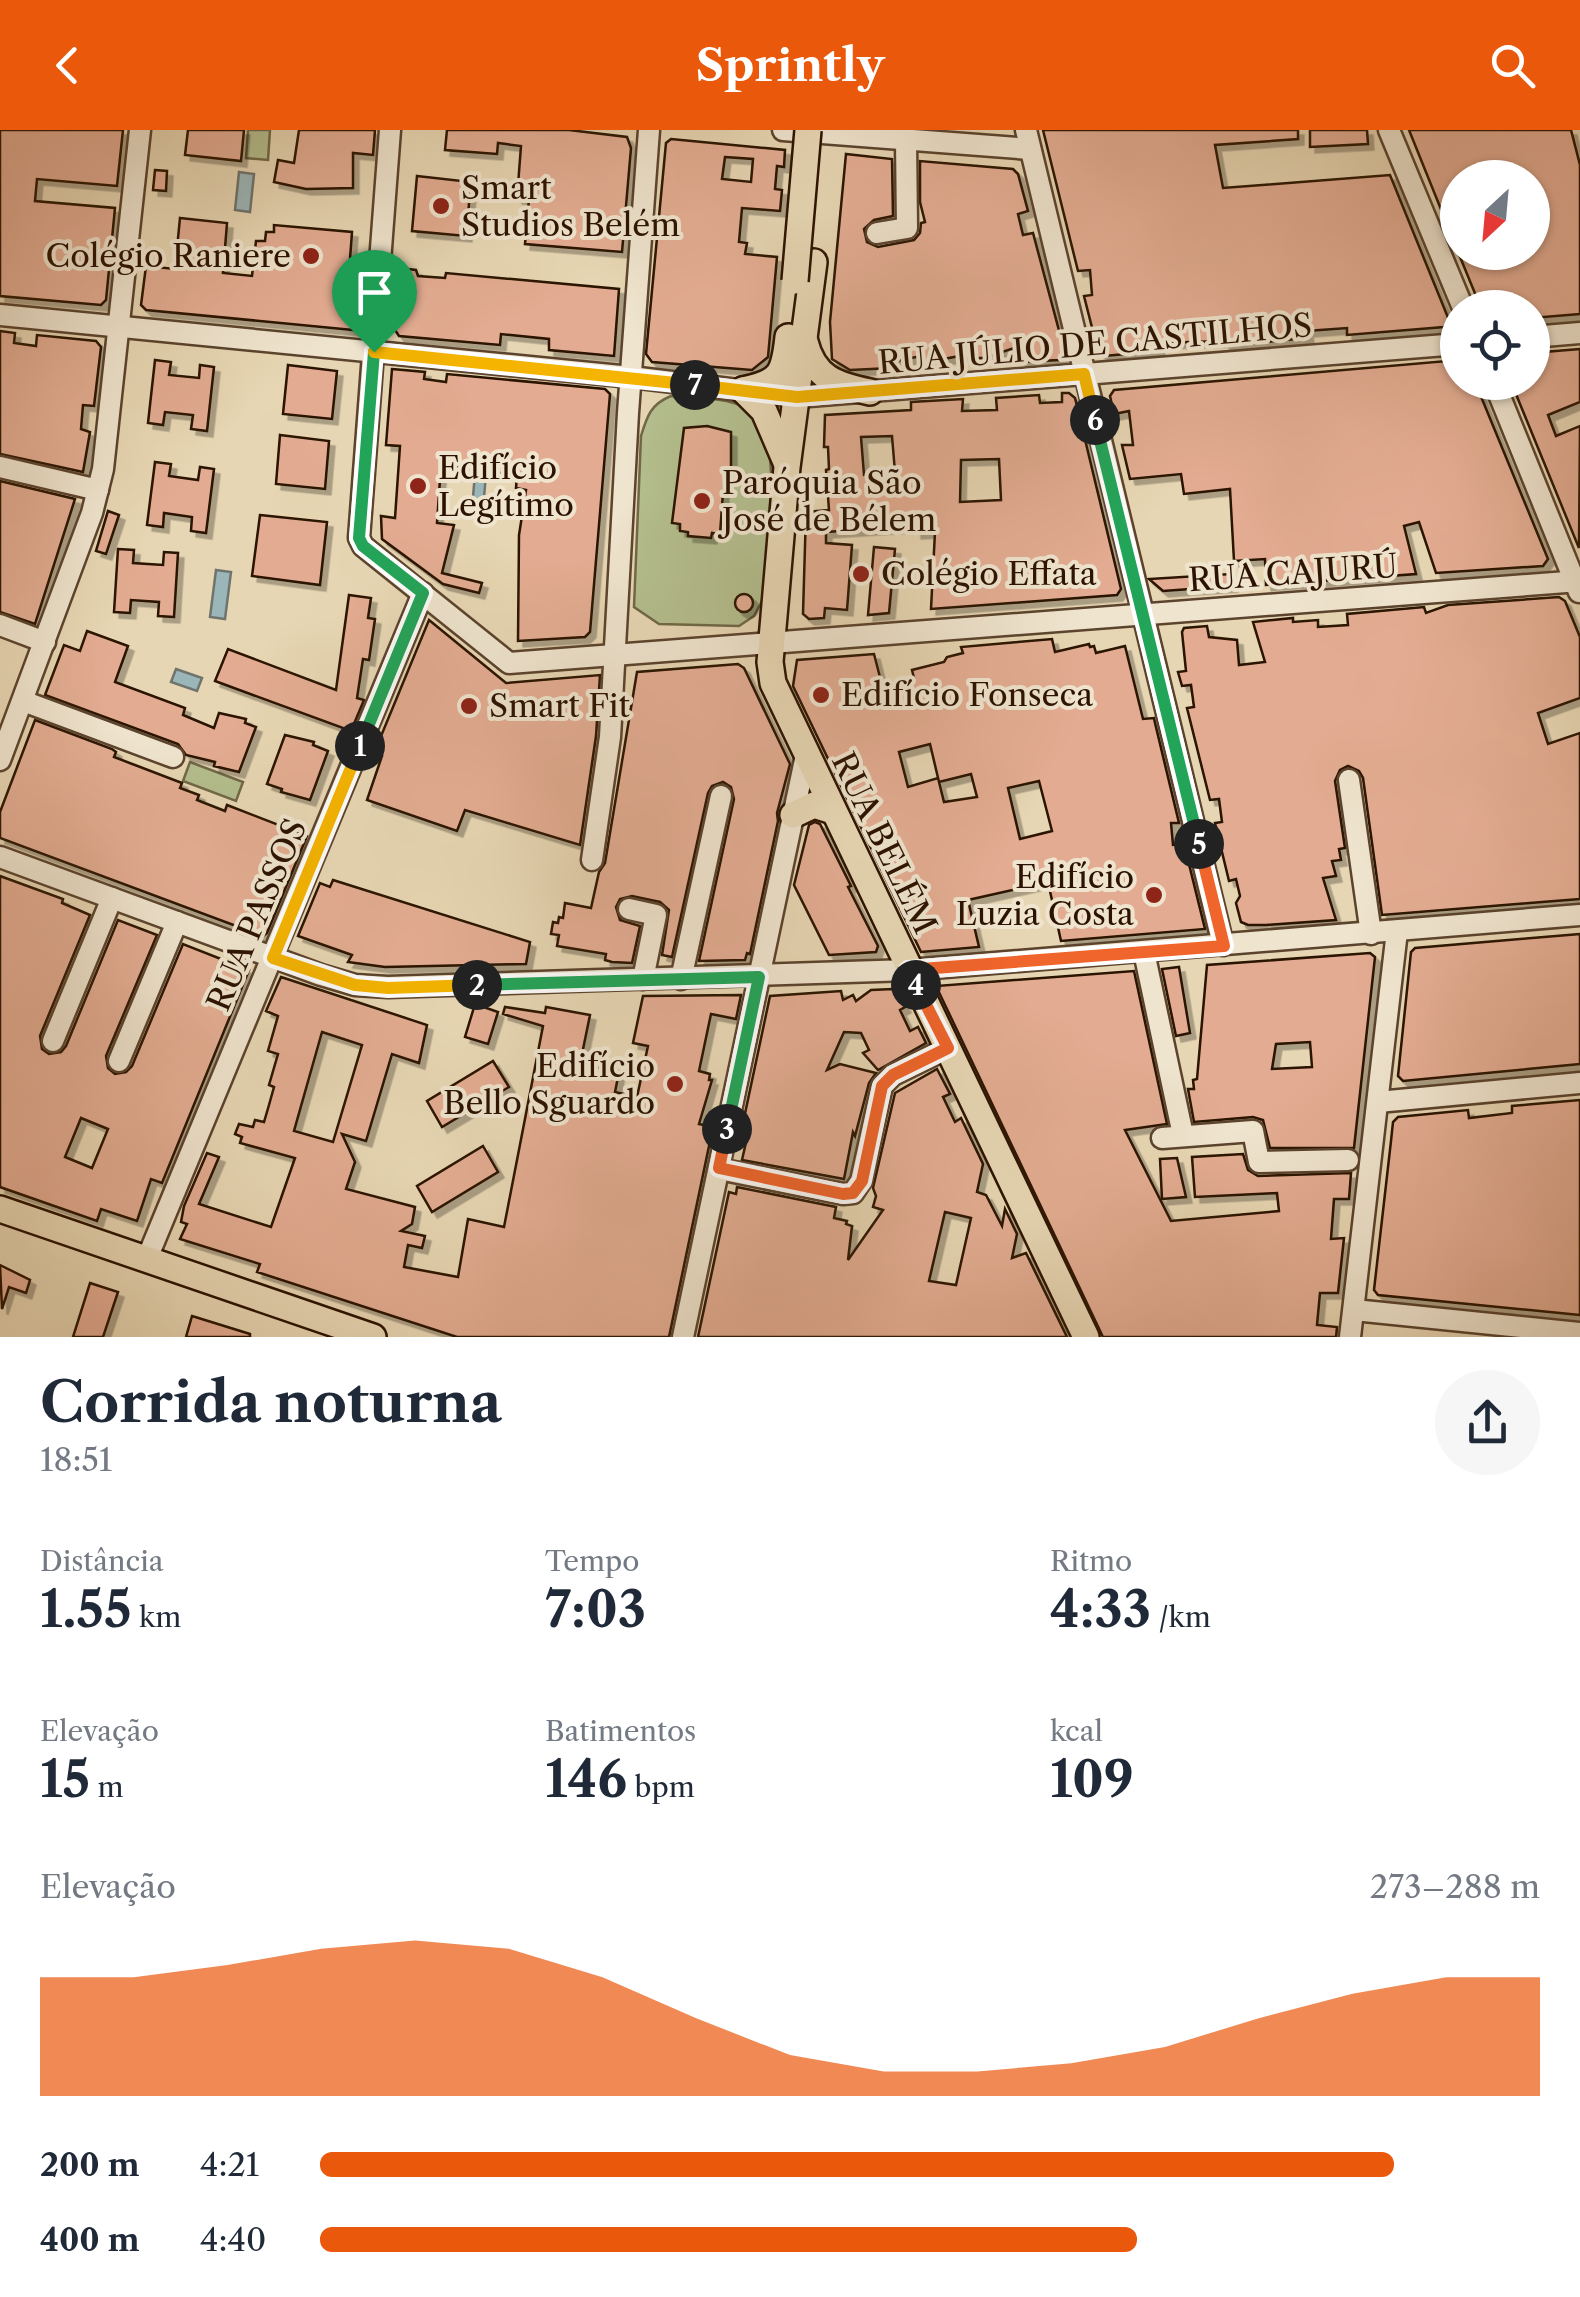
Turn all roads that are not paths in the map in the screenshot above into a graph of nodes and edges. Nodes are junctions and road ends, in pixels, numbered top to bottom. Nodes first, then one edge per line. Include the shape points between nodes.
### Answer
1 (140, 130) edge
2 (390, 130) edge
3 (650, 130) edge
4 (783, 130) edge
5 (794, 130) edge
6 (808, 130) edge
7 (1390, 130) edge
8 (837, 132) edge
9 (1028, 139) edge
10 (906, 140) junction
11 (878, 233) dead end
12 (1456, 290) edge
13 (0, 315) edge
14 (121, 327) junction
15 (1580, 333) edge
16 (796, 336) junction
17 (1550, 336) edge
18 (1440, 345) edge
19 (374, 352) junction
20 (1084, 374) junction
21 (631, 378) junction
22 (743, 390) junction
23 (870, 392) junction
24 (797, 397) junction
25 (1501, 400) edge
26 (0, 467) edge
27 (787, 467) junction
28 (98, 490) junction
29 (1578, 585) edge
30 (423, 593) junction
31 (1142, 614) junction
32 (0, 625) edge
33 (45, 642) junction
34 (772, 643) junction
35 (616, 654) junction
36 (23, 701) junction
37 (806, 755) junction
38 (173, 757) dead end
39 (0, 760) edge
40 (1349, 780) dead end
41 (720, 796) dead end
42 (834, 811) junction
43 (793, 815) junction
44 (0, 857) edge
45 (592, 860) dead end
46 (112, 898) junction
47 (628, 909) dead end
48 (1580, 915) edge
49 (177, 922) junction
50 (1397, 931) junction
51 (1371, 934) junction
52 (1224, 946) junction
53 (1144, 952) junction
54 (273, 958) junction
55 (908, 970) junction
56 (759, 977) junction
57 (681, 979) junction
58 (644, 980) junction
59 (53, 1040) dead end
60 (948, 1048) junction
61 (119, 1061) dead end
62 (1580, 1083) edge
63 (1378, 1102) junction
64 (1348, 1160) dead end
65 (719, 1168) junction
66 (0, 1210) edge
67 (146, 1260) junction
68 (1354, 1310) junction
69 (1580, 1332) edge
70 (361, 1335) edge
71 (684, 1337) edge
72 (1086, 1337) edge
73 (1350, 1337) edge

1 - 14 street
2 - 19 street
3 - 21 street
4 - 5 street
5 - 8 street
6 - 16 main road, bridge
7 - 12 street
8 - 10 street
8 - 16 main road
9 - 10 street
9 - 20 street
10 - 11 street via 907,228
13 - 14 street
14 - 19 street
14 - 28 street
15 - 17 street
16 - 22 main road via 781,372 768,384
16 - 23 main road via 825,378
16 - 24 main road, RUA BELÉM
18 - 20 street, RUA JÚLIO DE CASTILHOS
19 - 21 street
19 - 30 street via 360,540
20 - 23 street, RUA JÚLIO DE CASTILHOS
20 - 31 street
21 - 22 street, RUA JÚLIO DE CASTILHOS
21 - 35 street
22 - 24 street, RUA JÚLIO DE CASTILHOS
22 - 27 main road via 764,411
23 - 24 street, RUA JÚLIO DE CASTILHOS
24 - 27 main road, RUA BELÉM
25 - 29 street
26 - 28 street
27 - 34 main road, RUA BELÉM
28 - 33 street
29 - 31 street, RUA CAJURÚ
30 - 35 street, RUA CAJURÚ via 509,663
30 - 54 street, RUA PASSOS
31 - 34 street, RUA CAJURÚ
31 - 52 street
32 - 33 street
33 - 36 street
34 - 35 street, RUA CAJURÚ
34 - 37 main road, RUA BELÉM via 773,683
35 - 45 street
36 - 38 street
36 - 39 street
37 - 42 main road, RUA BELÉM
37 - 43 street
40 - 51 street
41 - 57 street
42 - 43 main road via 814,805
42 - 55 main road, RUA BELÉM
43 - 56 street
44 - 46 street
46 - 49 street
46 - 59 street
47 - 58 street via 656,916
48 - 50 street
49 - 54 street
49 - 61 street
50 - 51 street
50 - 63 street
51 - 52 street
52 - 53 street
53 - 55 street
53 - 64 street via 1173,1136 1255,1132 1260,1162
54 - 58 street via 355,985 388,988
54 - 67 street, RUA PASSOS
55 - 56 street
55 - 60 main road, RUA BELÉM
56 - 57 street
56 - 65 street
57 - 58 street
60 - 65 street via 882,1086 862,1181 853,1193
60 - 72 main road, RUA BELÉM
62 - 63 street
63 - 68 street
65 - 71 street
66 - 67 main road
67 - 70 main road
68 - 69 street
68 - 73 street

